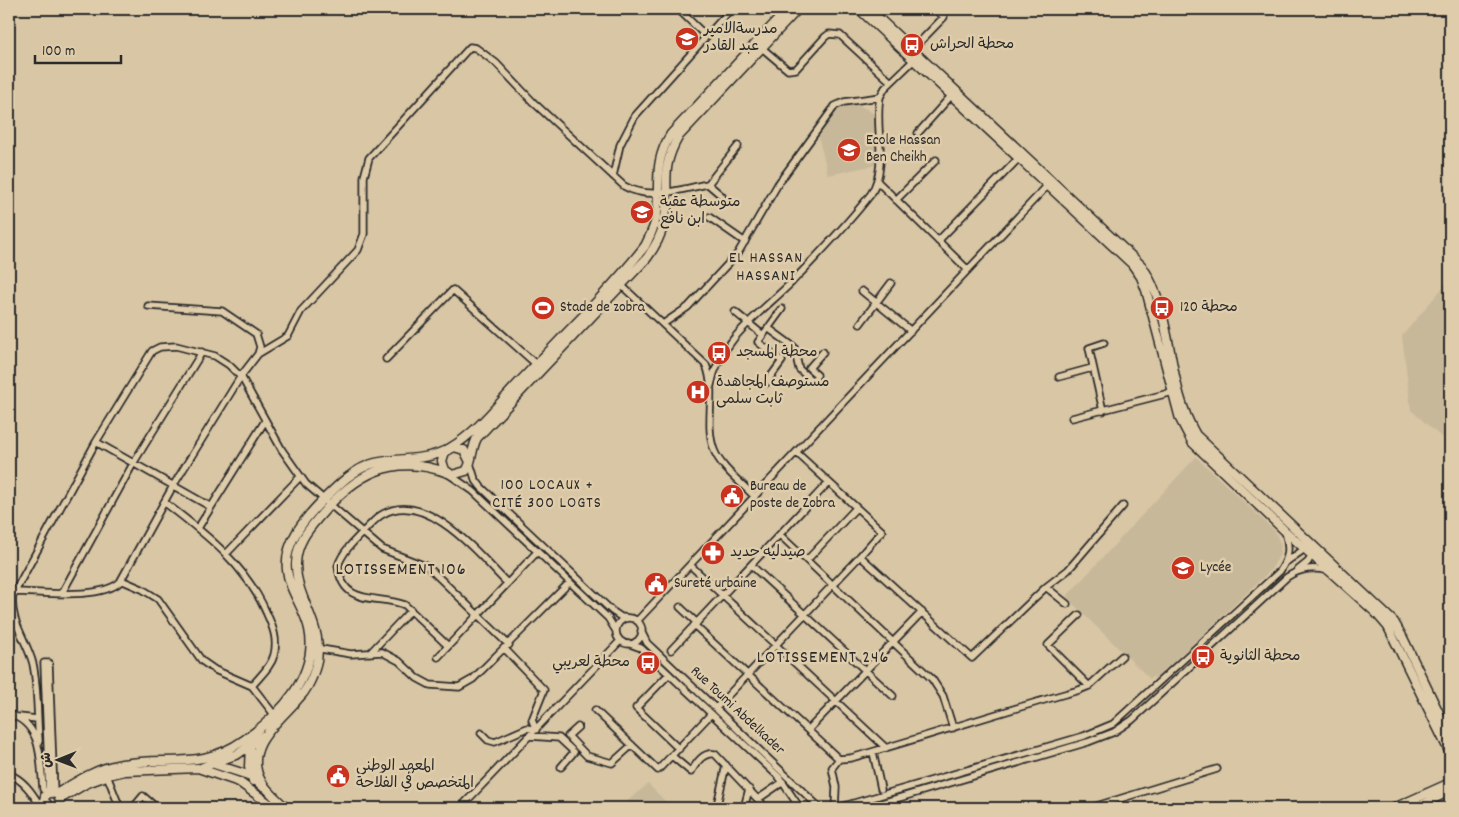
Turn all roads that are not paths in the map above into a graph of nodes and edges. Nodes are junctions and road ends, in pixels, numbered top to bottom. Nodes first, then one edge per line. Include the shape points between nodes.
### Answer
1 (678, 9) edge
2 (731, 9) edge
3 (788, 9) edge
4 (798, 9) edge
5 (859, 9) edge
6 (869, 9) edge
7 (935, 9) edge
8 (706, 36) junction
9 (762, 48) junction
10 (915, 55) junction
11 (891, 82) junction
12 (951, 96) junction
13 (880, 97) junction
14 (918, 133) dead end
15 (738, 146) dead end
16 (1018, 159) junction
17 (936, 160) dead end
18 (613, 176) junction
19 (878, 182) junction
20 (708, 184) junction
21 (1047, 186) junction
22 (665, 192) junction
23 (656, 194) junction
24 (722, 196) dead end
25 (896, 200) junction
26 (709, 217) dead end
27 (745, 242) junction
28 (938, 242) junction
29 (968, 270) junction
30 (616, 279) junction
31 (891, 283) dead end
32 (622, 286) junction
33 (862, 291) dead end
34 (876, 303) junction
35 (148, 306) dead end
36 (782, 309) dead end
37 (735, 312) dead end
38 (748, 323) junction
39 (663, 324) junction
40 (860, 324) dead end
41 (768, 328) junction
42 (912, 331) junction
43 (763, 335) junction
44 (1104, 343) dead end
45 (202, 352) junction
46 (823, 352) dead end
47 (258, 354) junction
48 (386, 359) dead end
49 (701, 359) junction
50 (718, 360) junction
51 (539, 367) junction
52 (1092, 368) junction
53 (241, 376) junction
54 (1059, 377) dead end
55 (766, 383) dead end
56 (711, 385) junction
57 (1173, 392) junction
58 (1103, 411) junction
59 (1072, 418) dead end
60 (265, 420) junction
61 (96, 442) junction
62 (449, 449) junction
63 (797, 453) junction
64 (134, 462) junction
65 (470, 462) junction
66 (448, 474) junction
67 (300, 477) junction
68 (828, 483) junction
69 (173, 486) junction
70 (755, 497) junction
71 (164, 502) junction
72 (326, 502) junction
73 (1123, 506) dead end
74 (211, 507) junction
75 (856, 508) junction
76 (198, 528) junction
77 (1284, 530) junction
78 (362, 533) junction
79 (780, 535) junction
80 (1316, 546) junction
81 (1304, 548) junction
82 (538, 551) junction
83 (227, 553) junction
84 (1312, 555) junction
85 (860, 556) junction
86 (807, 560) junction
87 (1286, 562) junction
88 (690, 565) junction
89 (751, 565) junction
90 (1330, 571) junction
91 (1294, 572) junction
92 (121, 580) junction
93 (507, 582) junction
94 (570, 582) junction
95 (833, 585) junction
96 (1046, 587) junction
97 (15, 592) junction
98 (62, 592) junction
99 (722, 596) junction
100 (1068, 604) dead end
101 (680, 607) dead end
102 (411, 610) junction
103 (922, 612) junction
104 (478, 614) junction
105 (805, 614) junction
106 (1079, 615) dead end
107 (629, 618) junction
108 (637, 621) junction
109 (695, 624) junction
110 (616, 630) junction
111 (641, 632) junction
112 (620, 640) junction
113 (893, 642) junction
114 (630, 644) junction
115 (775, 645) junction
116 (448, 646) junction
117 (507, 647) junction
118 (314, 648) junction
119 (671, 650) dead end
120 (370, 653) junction
121 (1122, 656) dead end
122 (438, 657) dead end
123 (865, 671) junction
124 (669, 674) junction
125 (748, 675) junction
126 (34, 678) junction
127 (45, 684) junction
128 (252, 686) junction
129 (1089, 686) junction
130 (892, 696) dead end
131 (836, 701) junction
132 (716, 708) junction
133 (595, 710) dead end
134 (9, 714) edge
135 (711, 714) junction
136 (19, 717) junction
137 (276, 718) junction
138 (37, 719) junction
139 (578, 727) dead end
140 (953, 728) junction
141 (536, 730) junction
142 (808, 730) junction
143 (263, 731) junction
144 (481, 733) dead end
145 (530, 736) junction
146 (1450, 736) edge
147 (39, 741) junction
148 (632, 745) junction
149 (250, 747) junction
150 (886, 748) junction
151 (679, 749) junction
152 (873, 752) junction
153 (1450, 752) edge
154 (672, 756) junction
155 (839, 759) junction
156 (199, 764) junction
157 (215, 764) junction
158 (726, 765) junction
159 (561, 767) dead end
160 (1216, 769) dead end
161 (106, 772) junction
162 (9, 774) edge
163 (251, 776) junction
164 (784, 782) junction
165 (1450, 783) edge
166 (749, 789) junction
167 (882, 789) dead end
168 (268, 790) junction
169 (1450, 792) edge
170 (261, 796) junction
171 (758, 799) junction
172 (48, 802) edge
173 (716, 805) dead end
174 (120, 808) edge
175 (133, 808) edge
176 (156, 808) edge
177 (275, 808) edge
178 (286, 808) edge
179 (460, 808) edge
180 (744, 808) edge
181 (766, 808) edge
182 (800, 808) edge
183 (808, 808) edge
184 (820, 808) edge
185 (836, 808) edge
186 (865, 808) edge
187 (1090, 808) edge
188 (1394, 808) edge
189 (1415, 808) edge

1 - 8 street
2 - 8 street
3 - 23 street via 671,134 659,160
4 - 9 street
5 - 10 street
6 - 10 street
7 - 10 street via 944,17
8 - 18 street via 635,116 620,145
9 - 11 street via 792,71 824,37 840,35
9 - 22 street via 679,136 668,160
10 - 11 street
10 - 12 street
10 - 80 street via 1142,266 1155,290 1190,424 1205,444
11 - 13 street
12 - 14 street
12 - 16 street
13 - 19 street via 881,167
13 - 27 street via 836,106 778,184
15 - 20 street
16 - 21 street
16 - 28 street
17 - 25 street
18 - 23 street via 632,191
18 - 47 street via 533,102 496,62 470,47 369,158 364,177 364,234 358,250 301,311 288,336
19 - 25 street
19 - 38 street via 864,203 821,251
20 - 22 street
20 - 24 street
21 - 29 street
21 - 57 street via 1141,276
22 - 23 street
22 - 32 street via 660,235 647,258
23 - 30 street via 657,213 650,237
25 - 28 street
26 - 27 street
27 - 39 street via 729,265 688,308
28 - 29 street
29 - 42 street
30 - 32 street
30 - 51 street
31 - 34 street
32 - 39 street
32 - 51 street
33 - 34 street
34 - 40 street
34 - 42 street
35 - 47 street via 222,310 256,334 260,341
36 - 41 street
37 - 38 street
38 - 43 street
38 - 50 street
39 - 49 street
41 - 43 street
41 - 46 street via 794,347 799,369 812,381 817,375 809,368
42 - 63 street
43 - 55 street via 758,342 782,361
44 - 52 street via 1089,348
45 - 53 street via 229,364
45 - 61 street via 176,346 152,351
45 - 64 street
47 - 53 street
48 - 51 street via 453,290
49 - 50 street
49 - 56 street via 709,372
50 - 56 street
51 - 62 street
51 - 65 street via 477,438 472,446
52 - 54 street
52 - 58 street
53 - 60 street
53 - 69 street
56 - 70 street via 714,450 721,462
57 - 58 street
57 - 77 street via 1180,419 1198,449
58 - 59 street
60 - 67 street
60 - 74 street
61 - 64 street
61 - 97 street
62 - 65 street via 464,450
62 - 66 street via 442,461
62 - 72 street via 436,455 373,463 349,476
63 - 68 street
63 - 70 street
64 - 69 street
64 - 98 street
65 - 66 street via 462,474
65 - 107 street via 481,488 612,611
66 - 72 street via 416,466 374,471
66 - 82 street via 473,490
67 - 72 street
67 - 83 street
68 - 75 street
68 - 79 street
69 - 71 street
69 - 74 street
70 - 88 street
71 - 76 street
71 - 92 street
72 - 78 street
72 - 118 street via 299,527 287,560 291,584
73 - 96 street via 1068,570
74 - 76 street
75 - 85 street via 882,532
75 - 86 street
76 - 83 street
77 - 81 street
77 - 87 street via 1288,545
78 - 93 street via 388,511 406,509 427,513 452,530
78 - 102 street via 338,566 347,587 358,597 397,602
78 - 104 street via 382,549 428,567
79 - 86 street
79 - 89 street
80 - 81 street
80 - 84 street
80 - 146 street via 1394,622
81 - 84 street
81 - 87 street
82 - 93 street
82 - 94 street
83 - 128 street via 252,583 276,636 270,664
84 - 90 street
84 - 91 street
85 - 95 street
85 - 103 street
86 - 95 street
87 - 185 street via 1113,724 1084,736
88 - 99 street
88 - 108 street
89 - 99 street
89 - 105 street
90 - 91 street via 1311,568
90 - 153 street via 1388,627
91 - 186 street via 1132,720 1114,732
92 - 98 street via 116,586 100,591
92 - 128 street via 158,599 208,666
93 - 104 street
94 - 110 street via 608,618
94 - 117 street
95 - 105 street
95 - 113 street
96 - 100 street
96 - 103 street via 972,658
97 - 98 street
97 - 126 street via 13,613 26,640
99 - 109 street
99 - 115 street
101 - 109 street
102 - 116 street
102 - 120 street
103 - 113 street
104 - 116 street
104 - 117 street
105 - 115 street
105 - 123 street
106 - 129 street via 1048,645
107 - 108 street
107 - 110 street via 620,621
108 - 111 street
109 - 119 street
109 - 125 street
110 - 112 street
111 - 114 street via 638,640
111 - 132 street, Rue Toumi Abdelkader via 647,643
112 - 114 street
112 - 141 street
113 - 123 street
113 - 140 street via 938,686
114 - 124 street, Rue Toumi Abdelkader via 641,648
115 - 125 street
115 - 131 street
116 - 122 street
117 - 120 street via 474,680 459,687 423,682 388,654
117 - 141 street via 544,690 532,720
118 - 120 street via 351,654
118 - 137 street via 304,675
121 - 129 street
123 - 130 street
123 - 131 street
124 - 135 street, Rue Toumi Abdelkader
124 - 151 street via 636,708
125 - 132 street
125 - 142 street
126 - 127 street
126 - 138 street
127 - 172 street
127 - 172 street via 44,662 49,663
128 - 137 street
129 - 140 street
131 - 142 street
131 - 150 street
132 - 184 street, Rue Toumi Abdelkader
133 - 148 street
134 - 136 street
135 - 151 street
135 - 164 street, Rue Toumi Abdelkader
136 - 138 street
136 - 147 street
137 - 143 street
138 - 147 street
139 - 148 street via 568,736 588,756 612,763
140 - 150 street
141 - 144 street via 527,728 495,742
141 - 145 street
142 - 155 street
143 - 149 street
143 - 156 street
143 - 168 street via 256,760 261,781
145 - 159 street via 559,738 574,752
145 - 179 street
147 - 172 street via 43,789
148 - 154 street via 658,770
149 - 157 street
149 - 163 street
150 - 152 street
151 - 154 street
152 - 155 street
152 - 167 street
154 - 158 street via 691,772 699,759 711,753
155 - 185 street via 832,768
156 - 157 street
156 - 161 street via 139,762
156 - 170 street
157 - 163 street
158 - 166 street
158 - 173 street
160 - 187 street
161 - 172 street
161 - 174 street
162 - 172 street
163 - 168 street
163 - 170 street
164 - 171 street
164 - 182 street, Rue Toumi Abdelkader
165 - 188 street
166 - 171 street
166 - 180 street
168 - 178 street
169 - 189 street
170 - 177 street
171 - 181 street
175 - 176 street via 143,796
183 - 184 street

